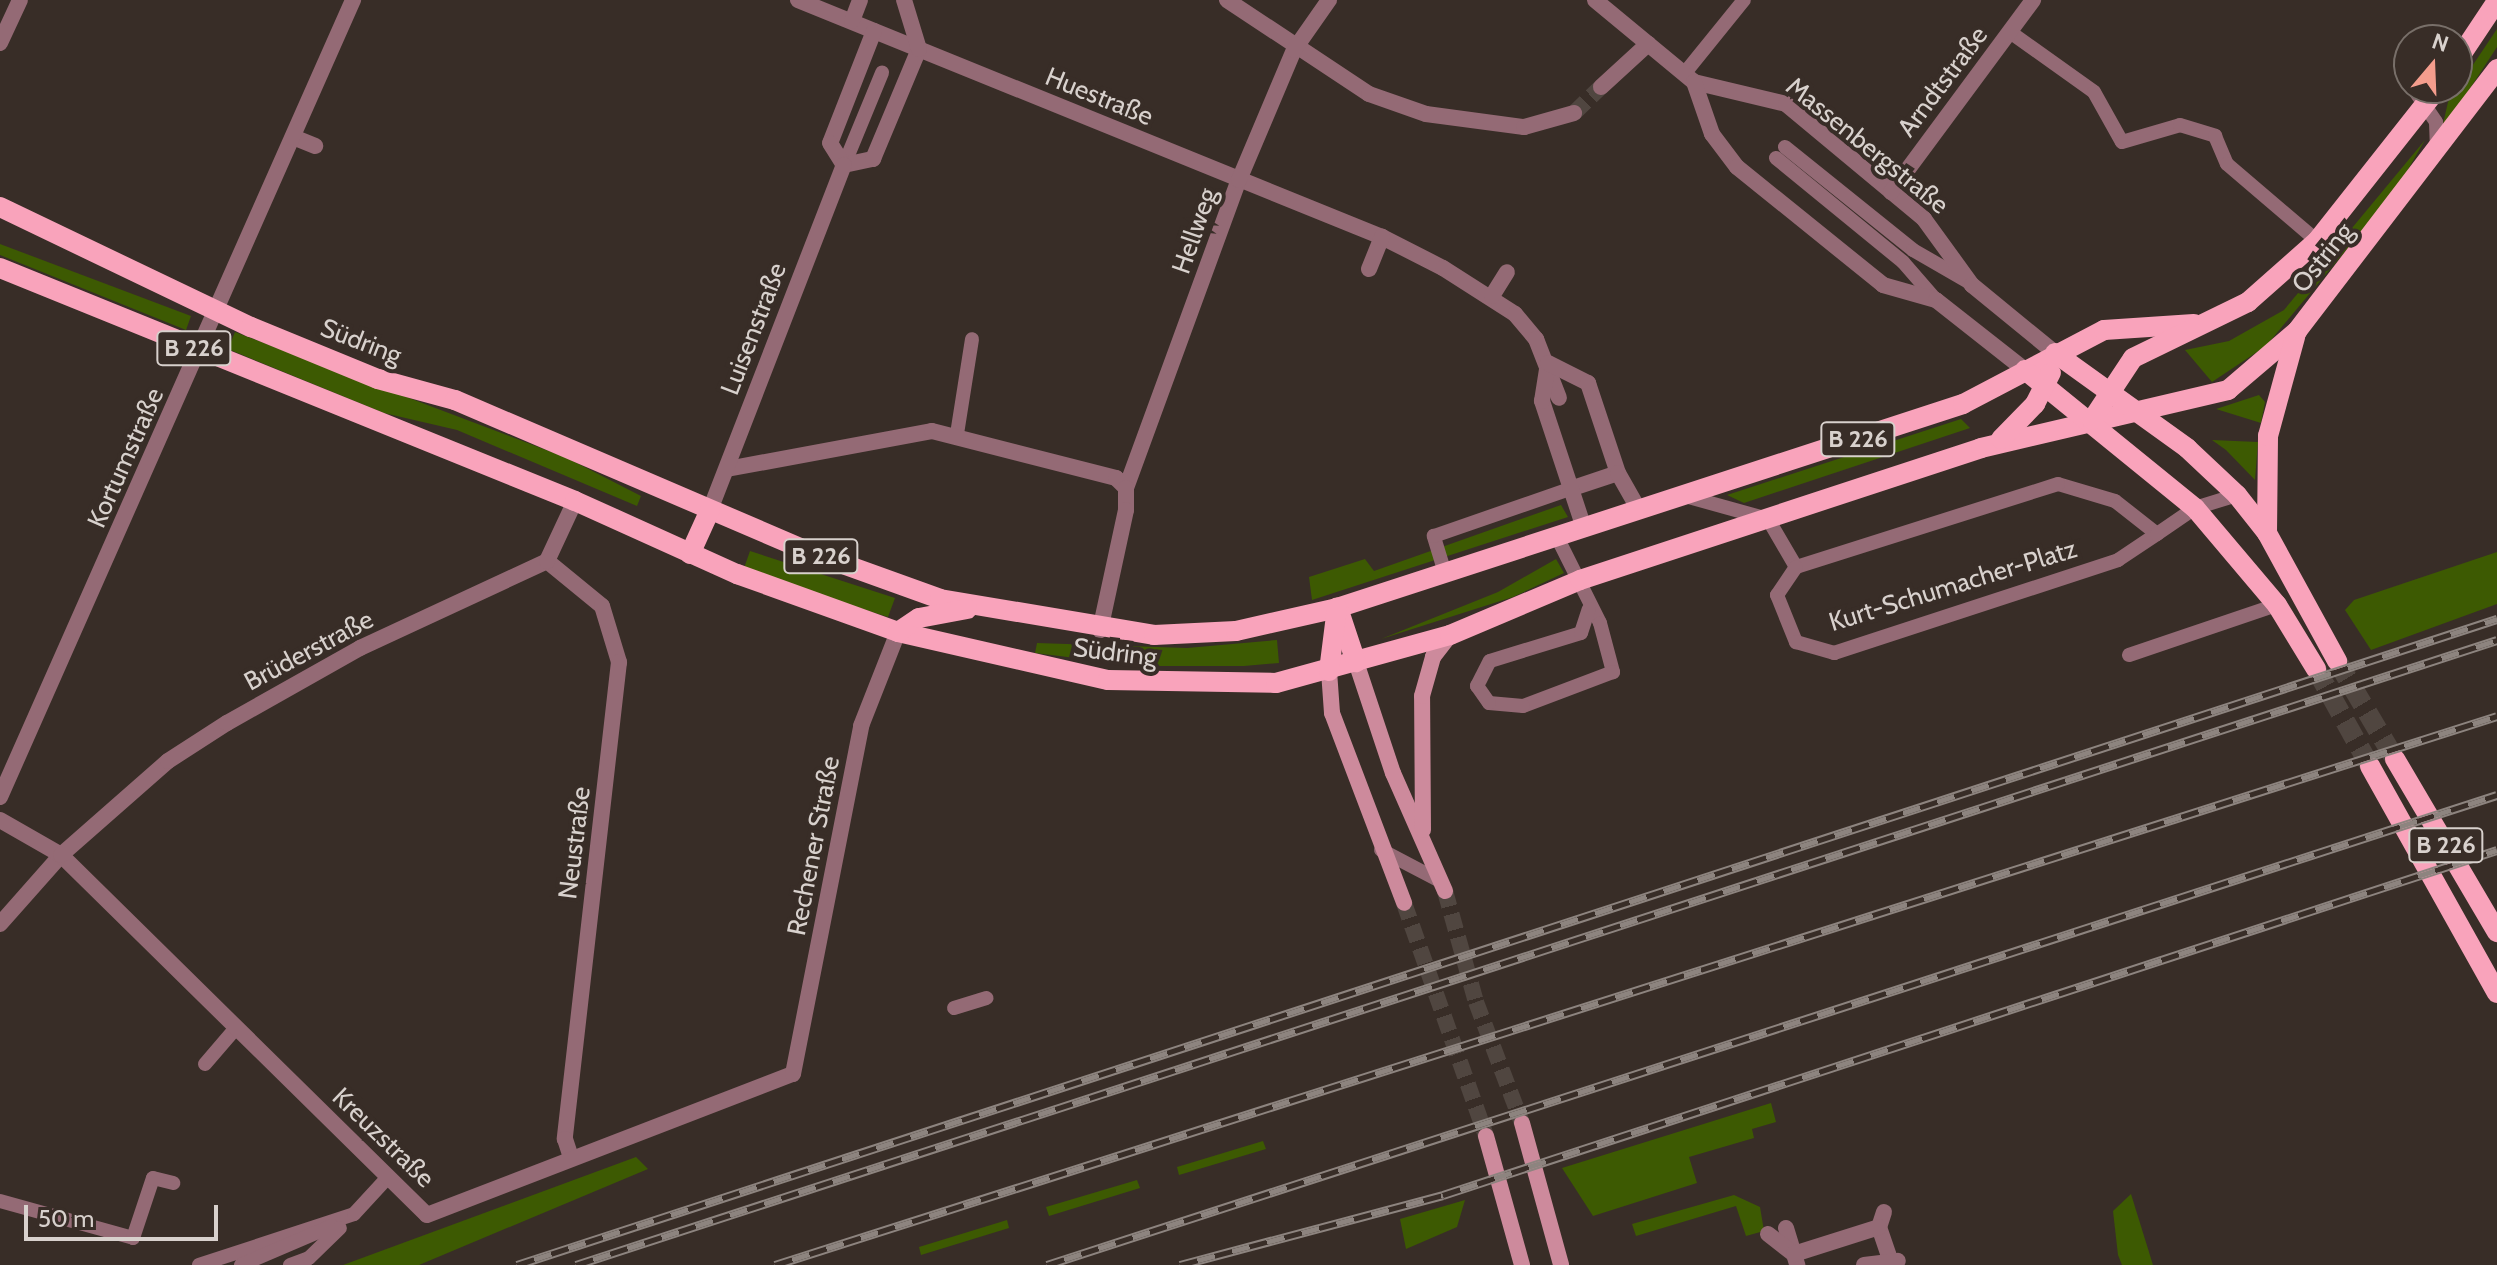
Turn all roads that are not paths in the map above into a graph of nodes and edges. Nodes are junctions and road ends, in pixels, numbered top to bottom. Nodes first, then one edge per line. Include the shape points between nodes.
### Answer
1 (20, 0) edge
2 (353, 0) edge
3 (798, 0) edge
4 (860, 0) edge
5 (904, 0) edge
6 (1227, 0) edge
7 (1329, 0) edge
8 (1595, 0) edge
9 (1744, 0) edge
10 (2033, 0) edge
11 (2497, 1) edge
12 (852, 21) junction
13 (874, 31) junction
14 (2010, 32) junction
15 (2473, 37) edge
16 (0, 43) edge
17 (1648, 44) junction
18 (919, 49) junction
19 (1294, 50) junction
20 (2497, 69) edge
21 (882, 73) dead end
22 (1689, 78) junction
23 (1601, 87) tunnel mouth
24 (2426, 106) joint
25 (1574, 113) tunnel mouth
26 (293, 137) junction
27 (315, 146) dead end
28 (2437, 155) junction
29 (844, 165) junction
30 (1239, 180) junction
31 (1891, 192) junction
32 (0, 207) edge
33 (1382, 237) junction
34 (2317, 241) junction
35 (1932, 262) junction
36 (0, 268) edge
37 (1369, 269) dead end
38 (1507, 272) dead end
39 (1919, 278) junction
40 (1972, 285) junction
41 (1492, 296) junction
42 (1936, 300) junction
43 (216, 312) junction
44 (2194, 324) junction
45 (2297, 331) junction
46 (972, 339) dead end
47 (199, 350) junction
48 (2055, 353) junction
49 (1548, 363) junction
50 (2025, 370) junction
51 (2047, 385) junction
52 (2107, 392) junction
53 (1560, 393) dead end
54 (2138, 413) junction
55 (2092, 420) junction
56 (957, 434) junction
57 (1997, 443) junction
58 (727, 469) junction
59 (1618, 473) junction
60 (1126, 488) junction
61 (1573, 488) junction
62 (2237, 495) junction
63 (1685, 496) junction
64 (575, 501) junction
65 (2195, 508) junction
66 (710, 510) junction
67 (1639, 510) junction
68 (1768, 519) junction
69 (1584, 528) junction
70 (2267, 533) junction
71 (2157, 534) junction
72 (1557, 537) junction
73 (690, 554) junction
74 (547, 561) junction
75 (1796, 567) junction
76 (1445, 573) junction
77 (1580, 580) junction
78 (2277, 605) junction
79 (979, 608) junction
80 (1337, 608) junction
81 (1589, 609) junction
82 (1100, 630) junction
83 (898, 632) junction
84 (1450, 635) junction
85 (2129, 655) dead end
86 (2337, 661) tunnel mouth
87 (1356, 662) junction
88 (2316, 669) tunnel mouth
89 (1329, 671) junction
90 (2395, 759) tunnel mouth
91 (2370, 766) tunnel mouth
92 (0, 797) edge
93 (0, 820) edge
94 (1424, 839) junction
95 (1381, 850) junction
96 (61, 855) junction
97 (1442, 886) joint
98 (1404, 903) tunnel mouth
99 (0, 924) edge
100 (2497, 932) edge
101 (2497, 993) edge
102 (987, 998) dead end
103 (954, 1008) dead end
104 (235, 1029) junction
105 (205, 1064) dead end
106 (793, 1074) joint
107 (1522, 1123) tunnel mouth
108 (1486, 1136) tunnel mouth
109 (571, 1158) junction
110 (388, 1177) junction
111 (173, 1183) dead end
112 (0, 1201) edge
113 (354, 1214) junction
114 (1786, 1228) dead end
115 (1768, 1234) dead end
116 (298, 1236) junction
117 (1796, 1259) edge
118 (1895, 1262) edge
119 (199, 1265) edge
120 (241, 1265) edge
121 (290, 1265) edge
122 (1522, 1265) edge
123 (1561, 1265) edge
124 (1864, 1265) edge

1 - 16 street
2 - 26 street, Kortumstraße
3 - 12 street, Huestraße
4 - 12 street
5 - 18 street
6 - 19 street
7 - 19 street, Hellweg
8 - 17 street, Massenbergstraße
9 - 22 lane
10 - 14 street, Arndtstraße
11 - 15 main road
12 - 13 street, Huestraße
13 - 18 street, Huestraße
13 - 29 street via 830,143
14 - 31 street, Arndtstraße
14 - 34 lane via 2094,92 2122,142 2180,125 2215,136 2227,164
17 - 22 street, Massenbergstraße
17 - 23 street
18 - 29 street via 873,159
18 - 30 street, Huestraße
19 - 25 street via 1369,94 1426,114 1524,127
19 - 30 street, Hellweg
20 - 28 main road, Ostring / B 226
21 - 29 lane
22 - 31 street, Massenbergstraße via 1774,97
22 - 42 street via 1712,134 1737,167 1883,285
24 - 28 lane via 2436,122
24 - 34 main road, Ostring / B 226
26 - 27 street
26 - 43 street, Kortumstraße
28 - 45 main road, Ostring / B 226
29 - 58 street, Luisenstraße
30 - 33 street, Huestraße
30 - 60 street, Hellweg
31 - 40 street, Massenbergstraße via 1942,237
32 - 43 main road, Südring / B 226
33 - 37 street
33 - 41 street, Huestraße
34 - 44 main road, Ostring / B 226 via 2248,302
35 - 39 lane
35 - 39 lane via 1780,153
35 - 40 lane
36 - 47 main road, Südring / B 226
38 - 41 street
39 - 42 lane
40 - 48 street, Massenbergstraße
41 - 49 street, Huestraße via 1536,339
42 - 50 street
43 - 47 street, Kortumstraße
43 - 66 main road, Südring / B 226 via 378,379 469,406
44 - 48 main road, Ostring / B 226 via 2119,327
44 - 52 main road, Ostring / B 226 via 2133,358
45 - 54 main road, Ostring / B 226 via 2228,390
45 - 70 main road, B 226 via 2268,436
46 - 56 lane
47 - 64 main road, Südring / B 226
47 - 92 street, Kortumstraße
48 - 50 main road, B 226
48 - 51 main road
48 - 52 main road, B 226
49 - 53 street, Huestraße
49 - 59 street via 1588,383
49 - 61 street via 1542,401
50 - 51 main road
50 - 63 main road, B 226 via 1963,404
51 - 55 main road
51 - 57 main road
52 - 54 main road, B 226
52 - 55 main road, B 226
54 - 55 main road, B 226
54 - 62 main road, B 226
55 - 57 main road, B 226
55 - 65 main road
56 - 58 street via 932,431
56 - 60 street via 1097,470
57 - 68 main road, B 226
58 - 66 street, Luisenstraße
59 - 61 street
59 - 67 street
60 - 82 street, Hellweg
61 - 69 street
61 - 76 lane via 1434,536
62 - 65 lane, Kurt-Schumacher-Platz
62 - 70 main road, B 226
63 - 67 main road, B 226
63 - 68 lane
64 - 73 main road, Südring / B 226
64 - 74 street
65 - 71 lane, Kurt-Schumacher-Platz
65 - 78 main road
66 - 73 main road
66 - 79 main road, Südring / B 226 via 933,597
67 - 69 main road, B 226
68 - 75 lane
68 - 77 main road, B 226
69 - 72 main road, B 226
70 - 86 main road, B 226
71 - 75 lane via 2115,501 2058,484
71 - 75 lane, Kurt-Schumacher-Platz via 2079,575 1834,653 1796,642 1777,595
72 - 76 main road, B 226
72 - 77 lane
73 - 83 main road, Südring / B 226
74 - 96 street, Brüderstraße via 360,648 227,723 168,761
74 - 109 street, Neustraße via 602,606 619,662 565,1139
76 - 80 main road, B 226
77 - 81 lane
77 - 84 main road, B 226
78 - 85 lane
78 - 88 main road
79 - 82 main road, Südring / B 226
79 - 83 main road, Südring via 919,618
80 - 82 main road, Südring / B 226 via 1236,631
80 - 87 main road
80 - 89 main road
81 - 81 lane via 1581,633 1490,661 1477,686 1489,703 1523,706 1613,672 1600,623
83 - 89 main road, Südring / B 226 via 1053,671 1159,685 1276,683
83 - 106 street, Rechener Straße via 861,726
84 - 87 main road, B 226
84 - 94 main road via 1433,657 1422,696
87 - 89 main road, B 226
87 - 94 main road
89 - 95 main road via 1332,713
90 - 100 main road, B 226
91 - 101 main road, B 226
93 - 96 street, Kreuzstraße
94 - 97 main road
95 - 97 lane
95 - 98 main road
96 - 99 street
96 - 104 street, Kreuzstraße
102 - 103 lane
104 - 105 lane
104 - 110 street, Kreuzstraße
106 - 109 street, Kreuzstraße
107 - 123 main road
108 - 122 main road
109 - 110 street, Kreuzstraße via 427,1215
110 - 113 lane
111 - 112 lane via 153,1178 133,1238
113 - 116 lane
113 - 121 lane via 309,1258
114 - 117 street
115 - 117 street
116 - 119 lane
116 - 120 lane
117 - 118 street via 1882,1219
118 - 124 street

